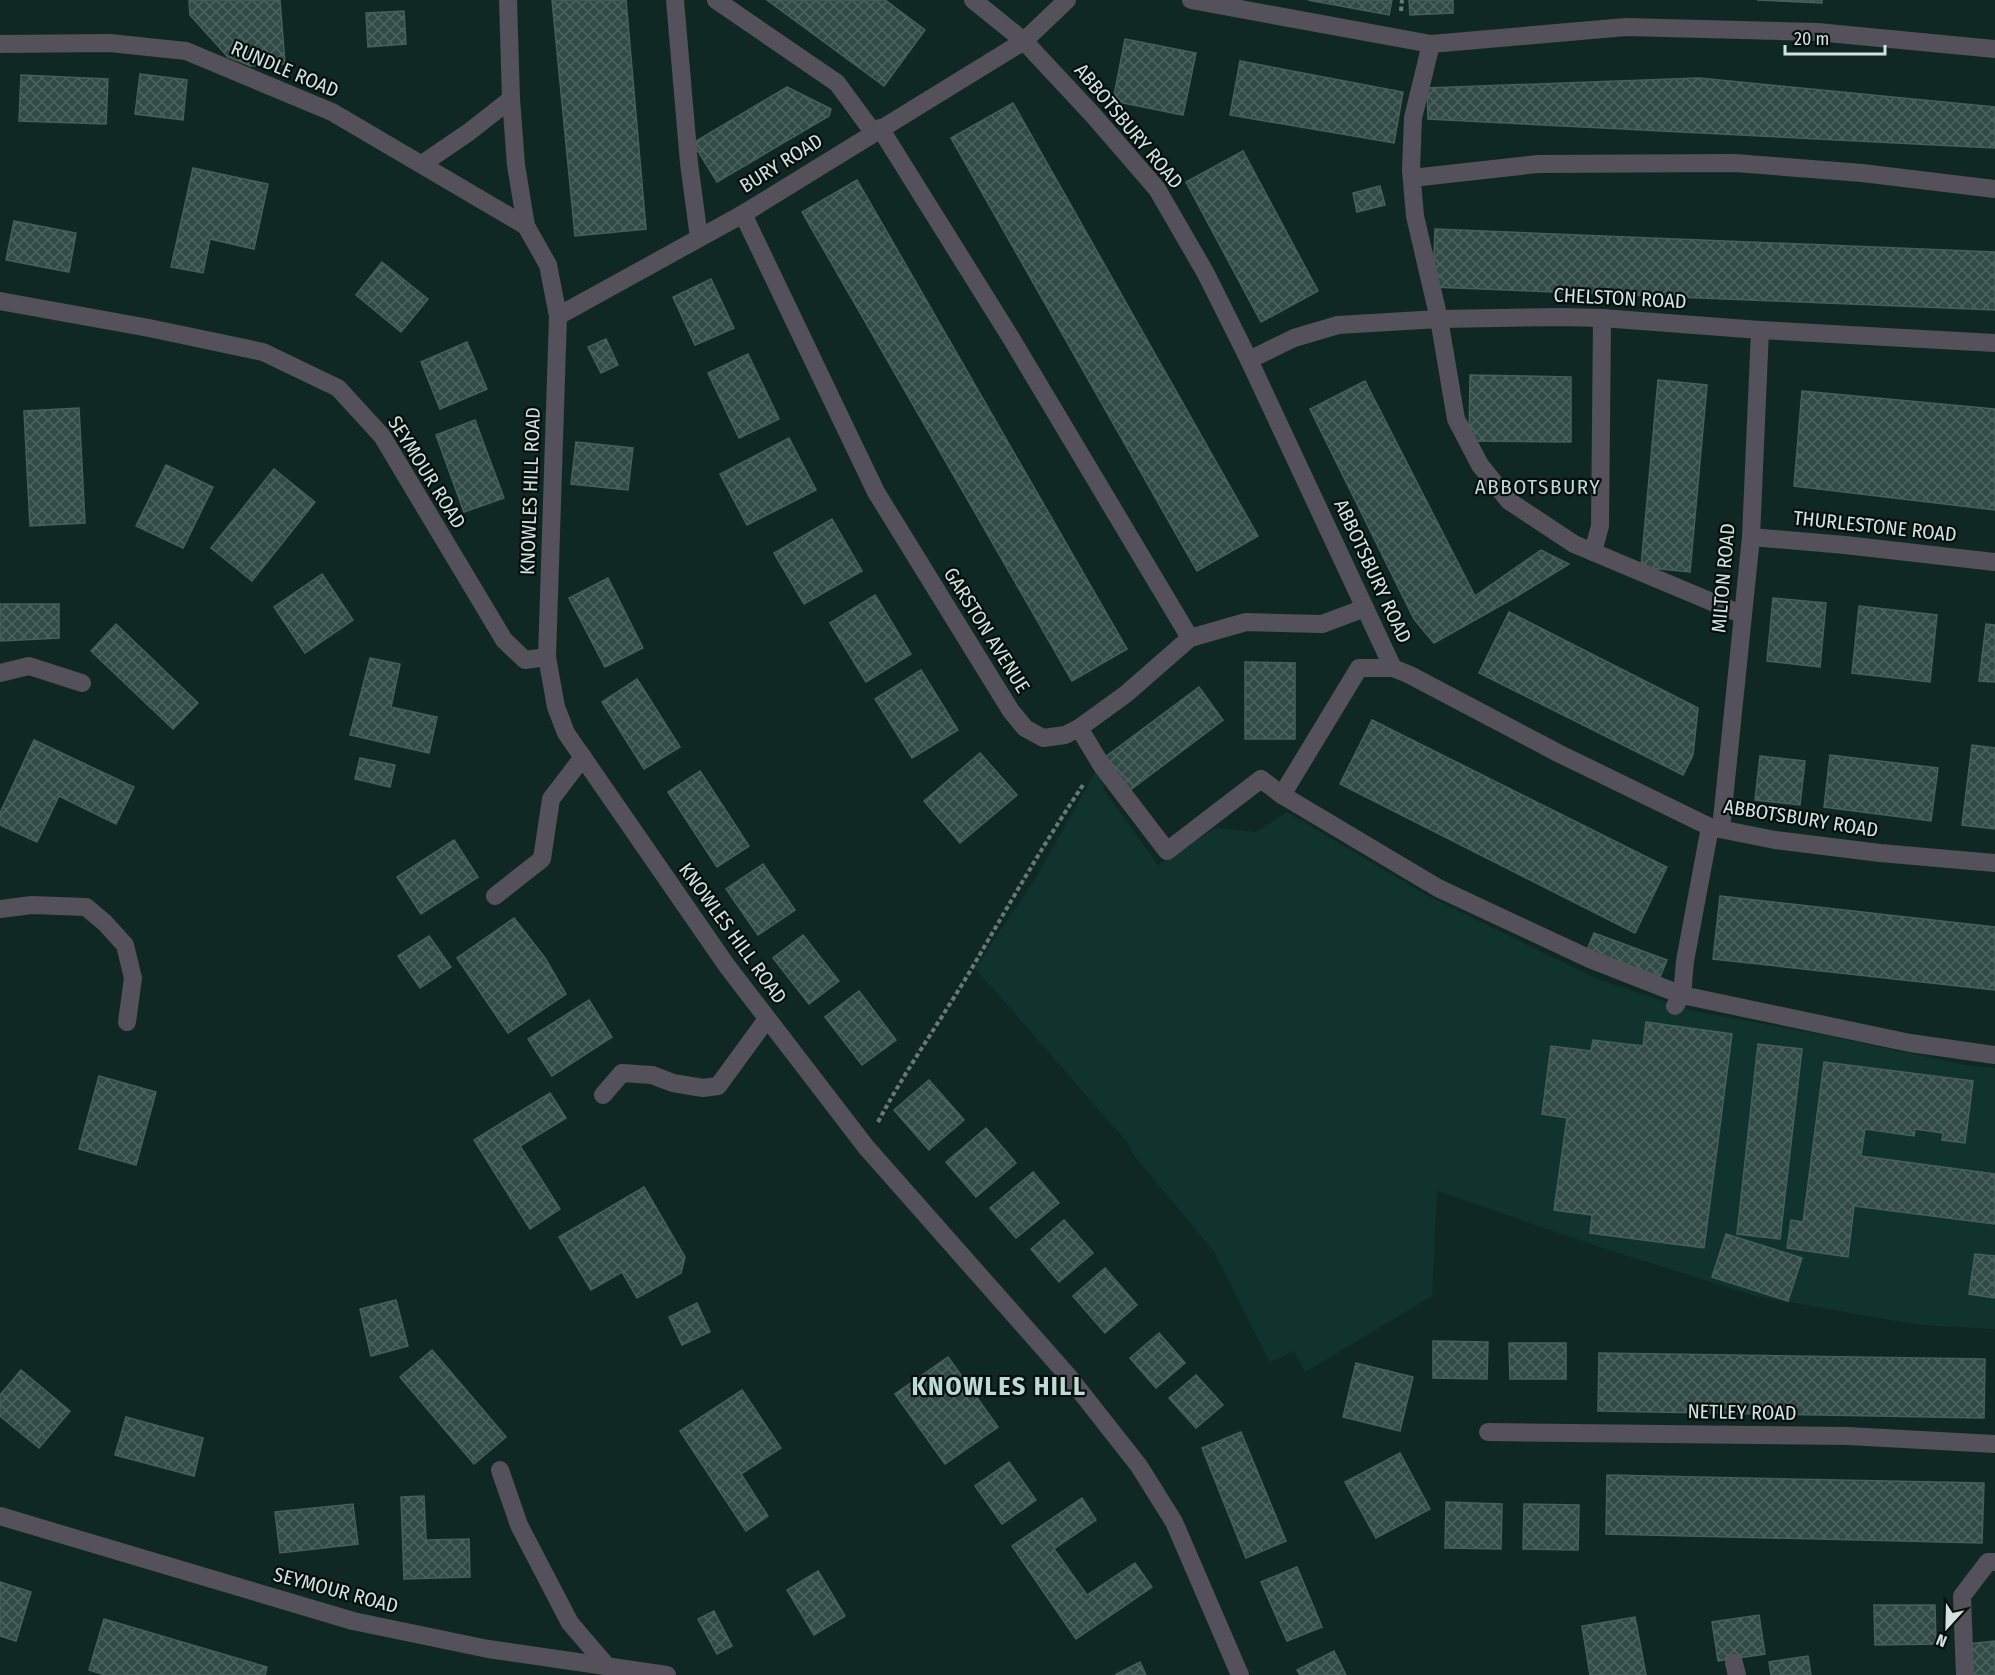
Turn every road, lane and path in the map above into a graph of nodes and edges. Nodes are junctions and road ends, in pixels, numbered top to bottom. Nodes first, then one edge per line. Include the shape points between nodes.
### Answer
1 (508, 0) edge
2 (675, 0) edge
3 (716, 0) edge
4 (973, 0) edge
5 (1067, 0) edge
6 (1191, 0) edge
7 (1024, 41) junction
8 (0, 44) edge
9 (1431, 44) junction
10 (1995, 49) edge
11 (511, 99) junction
12 (877, 130) junction
13 (422, 164) junction
14 (1412, 178) junction
15 (1995, 189) edge
16 (743, 214) junction
17 (526, 226) junction
18 (699, 238) junction
19 (0, 301) edge
20 (20, 305) junction
21 (0, 312) edge
22 (558, 316) junction
23 (1602, 318) junction
24 (1439, 319) junction
25 (1760, 330) junction
26 (1995, 343) edge
27 (1249, 360) junction
28 (1751, 537) junction
29 (1593, 552) junction
30 (1995, 562) edge
31 (1365, 608) junction
32 (1743, 615) junction
33 (1190, 638) junction
34 (547, 657) junction
35 (1392, 668) junction
36 (0, 673) edge
37 (82, 683) dead end
38 (1078, 728) junction
39 (583, 757) junction
40 (1085, 783) dead end
41 (1282, 795) junction
42 (1715, 828) junction
43 (1995, 863) edge
44 (495, 896) dead end
45 (0, 909) edge
46 (1679, 1000) junction
47 (767, 1018) junction
48 (127, 1022) dead end
49 (1995, 1055) edge
50 (603, 1095) dead end
51 (866, 1147) junction
52 (1488, 1432) dead end
53 (1995, 1444) edge
54 (501, 1470) dead end
55 (0, 1516) edge
56 (1995, 1562) edge
57 (607, 1666) junction
58 (667, 1675) edge
59 (1240, 1675) edge
60 (1965, 1675) edge

1 - 11 street, KNOWLES HILL ROAD
2 - 18 street
3 - 12 street via 837,83
4 - 7 street, ABBOTSBURY ROAD
5 - 7 street, BURY ROAD
6 - 9 street
7 - 12 street, BURY ROAD
7 - 27 street, ABBOTSBURY ROAD via 1157,189
8 - 13 street, RUNDLE ROAD via 110,43 186,51 332,112
9 - 10 street via 1626,27 1817,32
9 - 14 street via 1413,118
11 - 13 street
11 - 17 street, KNOWLES HILL ROAD
12 - 16 street, BURY ROAD
12 - 33 street via 1011,338
13 - 17 street, RUNDLE ROAD
14 - 15 street via 1538,164 1735,163
14 - 24 street via 1414,216
16 - 18 street, BURY ROAD
16 - 38 street, GARSTON AVENUE via 876,492 1011,711 1025,728 1044,738 1065,735
17 - 22 street, KNOWLES HILL ROAD via 548,265
18 - 22 street, BURY ROAD
19 - 20 street, SEYMOUR ROAD
20 - 21 street, SEYMOUR ROAD
20 - 34 street, SEYMOUR ROAD via 263,352 338,388 382,436 504,640 525,660
22 - 34 street, KNOWLES HILL ROAD
23 - 24 street, CHELSTON ROAD
23 - 25 street, CHELSTON ROAD
23 - 29 street via 1600,526
24 - 27 street, CHELSTON ROAD via 1338,325 1294,338
24 - 29 street via 1456,419 1480,465 1509,501 1574,544
25 - 26 street, CHELSTON ROAD
25 - 28 street, MILTON ROAD
27 - 31 street, ABBOTSBURY ROAD
28 - 30 street, THURLESTONE ROAD
28 - 32 street, MILTON ROAD
29 - 32 street
31 - 33 street, GARSTON AVENUE via 1322,624 1246,622
31 - 35 street, ABBOTSBURY ROAD
32 - 42 street, MILTON ROAD
33 - 38 street, GARSTON AVENUE via 1126,694
34 - 39 street, KNOWLES HILL ROAD via 556,707 566,733
35 - 41 street via 1359,668
35 - 42 street, ABBOTSBURY ROAD
36 - 37 street via 30,666
38 - 41 street via 1167,851 1261,779
39 - 44 street via 551,799 542,859
39 - 47 street, KNOWLES HILL ROAD
40 - 51 path via 1054,827
41 - 46 street via 1438,888
42 - 43 street, ABBOTSBURY ROAD via 1787,842
42 - 46 street, MILTON ROAD
45 - 48 street via 32,905 86,907 105,923 125,945 133,978
46 - 49 street
47 - 50 street via 718,1086 703,1088 622,1072
47 - 51 street, KNOWLES HILL ROAD
51 - 59 street, KNOWLES HILL ROAD via 1069,1377 1139,1466 1174,1522
52 - 53 street, NETLEY ROAD via 1848,1436
54 - 57 street via 519,1525 570,1623
55 - 57 street, SEYMOUR ROAD via 353,1621 488,1649
56 - 60 street via 1988,1562 1962,1596
57 - 58 street, SEYMOUR ROAD

